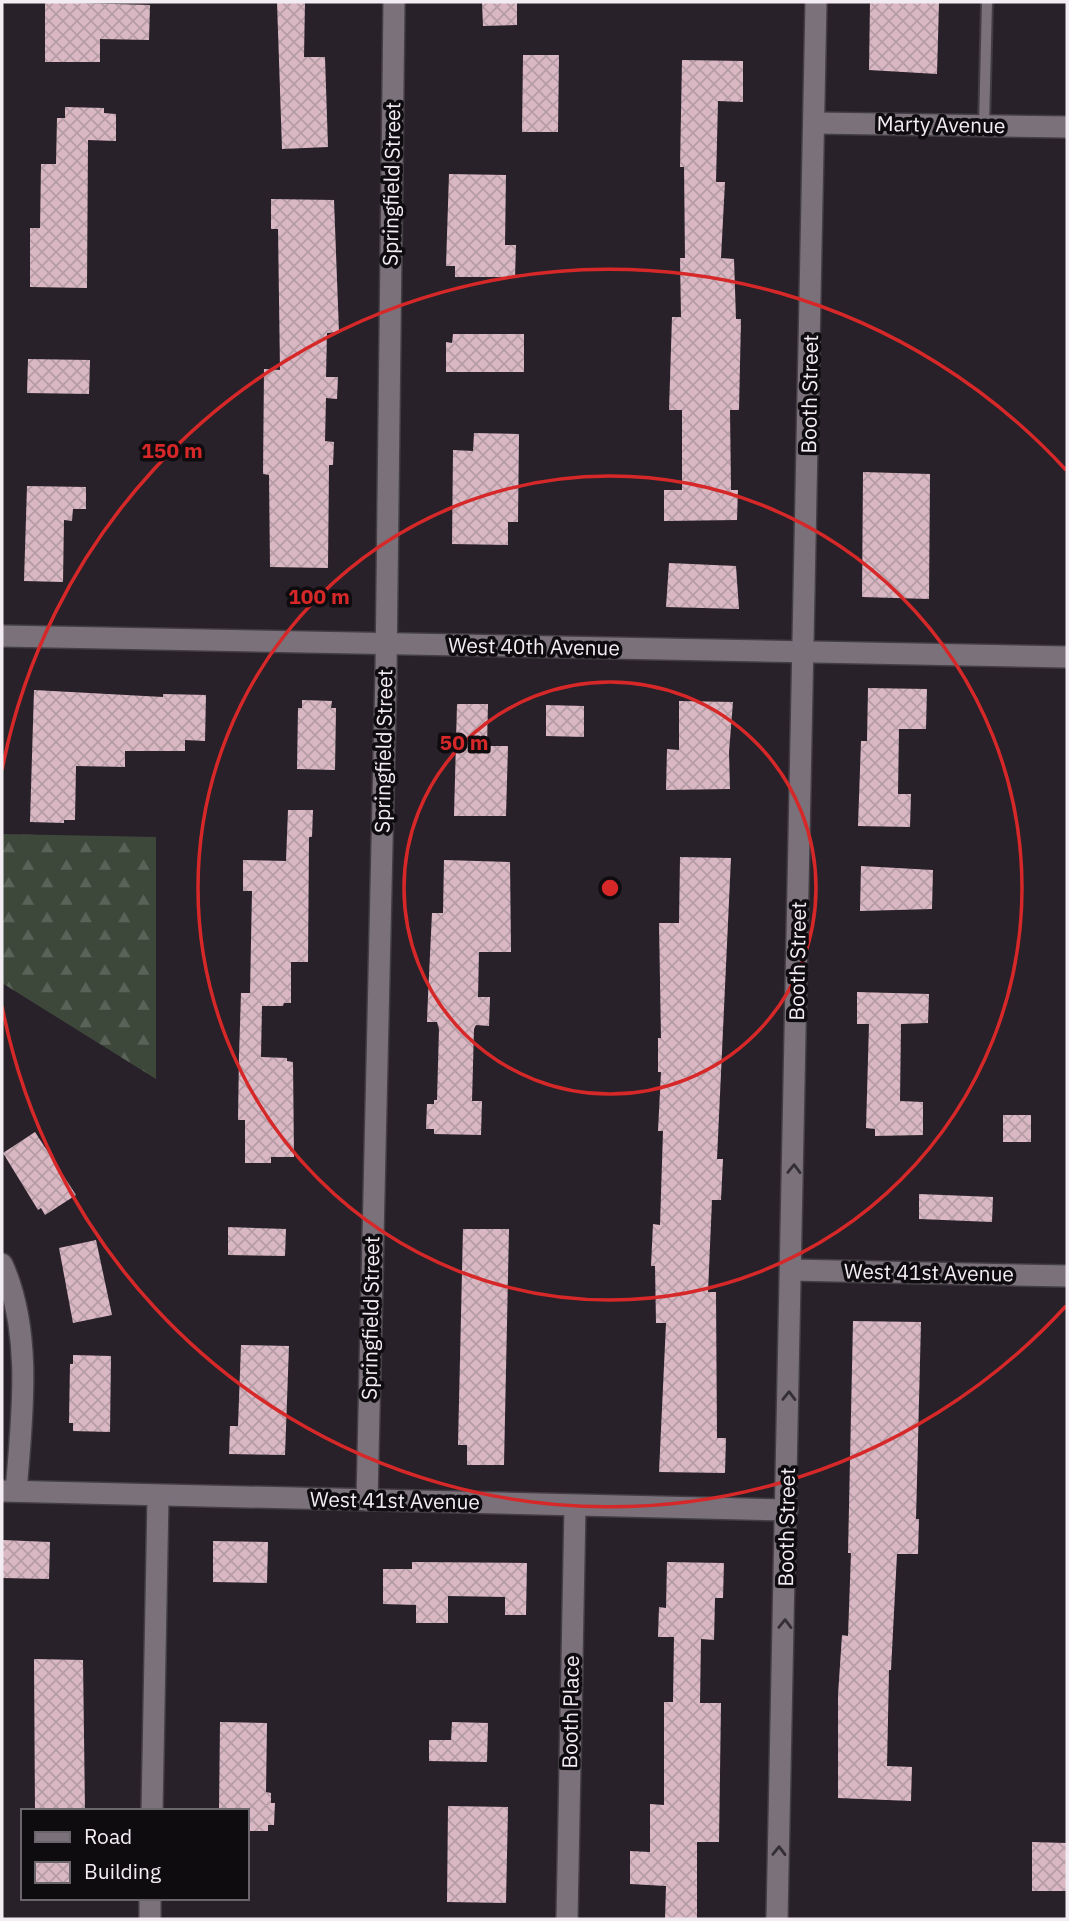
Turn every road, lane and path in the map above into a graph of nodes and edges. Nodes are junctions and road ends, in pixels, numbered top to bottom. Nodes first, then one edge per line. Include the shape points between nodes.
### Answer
1 (394, 2) edge
2 (816, 2) edge
3 (987, 2) edge
4 (816, 123) junction
5 (984, 126) junction
6 (1067, 127) edge
7 (2, 636) edge
8 (387, 644) junction
9 (805, 653) junction
10 (1067, 657) edge
11 (2, 1264) edge
12 (791, 1270) junction
13 (1067, 1276) edge
14 (9, 1491) edge
15 (158, 1497) junction
16 (367, 1500) junction
17 (575, 1506) junction
18 (787, 1510) junction
19 (152, 1809) edge
20 (150, 1900) edge
21 (150, 1919) edge
22 (567, 1919) edge
23 (777, 1919) edge

1 - 8 street, Springfield Street
2 - 4 street, Booth Street
3 - 5 lane
4 - 5 street, Marty Avenue
4 - 9 street, Booth Street
5 - 6 street, Marty Avenue
7 - 8 street, West 40th Avenue
8 - 9 street, West 40th Avenue
8 - 16 street, Springfield Street
9 - 10 street, West 40th Avenue
12 -> 9 street, Booth Street
11 - 14 street via 22,1339 20,1440
12 - 13 street, West 41st Avenue
18 -> 12 street, Booth Street
14 - 15 street, West 41st Avenue
15 - 16 street, West 41st Avenue
15 - 19 street
16 - 17 street, West 41st Avenue
17 - 18 street, West 41st Avenue
17 - 22 street, Booth Place
23 -> 18 street, Booth Street
20 - 21 street

